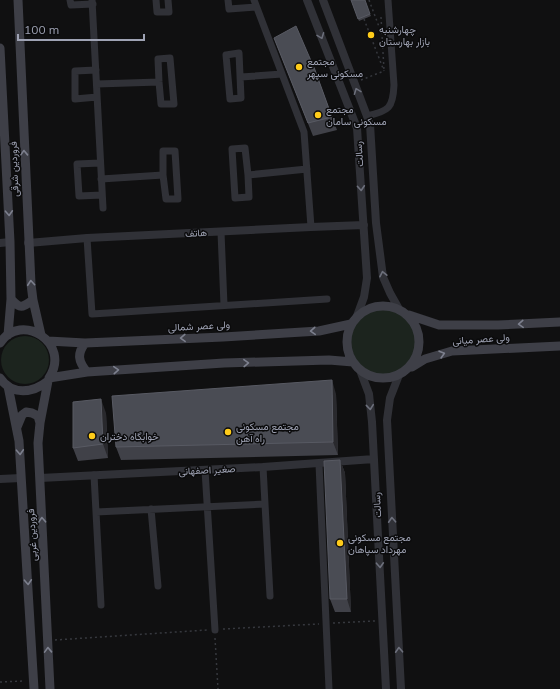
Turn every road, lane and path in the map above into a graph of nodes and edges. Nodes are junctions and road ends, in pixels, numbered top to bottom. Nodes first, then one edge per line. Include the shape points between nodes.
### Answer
1 (18, 0) edge
2 (70, 0) edge
3 (156, 0) edge
4 (168, 0) edge
5 (228, 0) edge
6 (307, 0) edge
7 (323, 0) edge
8 (369, 0) edge
9 (388, 0) edge
10 (92, 2) edge
11 (255, 3) edge
12 (362, 14) edge
13 (380, 14) dead end
14 (382, 34) junction
15 (0, 48) edge
16 (96, 70) junction
17 (384, 72) junction
18 (282, 74) junction
19 (241, 77) junction
20 (159, 82) junction
21 (354, 83) junction
22 (96, 84) junction
23 (97, 97) junction
24 (367, 116) junction
25 (100, 163) junction
26 (307, 169) junction
27 (248, 175) junction
28 (163, 176) junction
29 (101, 179) junction
30 (102, 195) junction
31 (102, 208) dead end
32 (364, 225) junction
33 (311, 227) junction
34 (221, 232) junction
35 (87, 238) junction
36 (10, 242) junction
37 (28, 242) junction
38 (0, 243) edge
39 (11, 299) junction
40 (327, 299) dead end
41 (33, 300) junction
42 (224, 306) junction
43 (399, 309) junction
44 (409, 315) junction
45 (357, 316) junction
46 (560, 322) edge
47 (351, 324) junction
48 (44, 338) junction
49 (3, 340) edge
50 (85, 342) junction
51 (560, 346) edge
52 (353, 362) junction
53 (360, 370) junction
54 (407, 370) junction
55 (88, 372) junction
56 (399, 375) junction
57 (48, 379) junction
58 (3, 381) edge
59 (40, 423) junction
60 (17, 428) junction
61 (374, 459) junction
62 (319, 464) junction
63 (263, 467) junction
64 (205, 470) junction
65 (94, 475) junction
66 (21, 478) junction
67 (40, 478) junction
68 (0, 479) edge
69 (265, 504) junction
70 (207, 507) junction
71 (151, 509) junction
72 (96, 512) junction
73 (158, 586) dead end
74 (270, 596) dead end
75 (101, 605) dead end
76 (215, 630) joint
77 (49, 673) junction
78 (34, 681) edge
79 (0, 682) edge
80 (50, 689) edge
81 (218, 689) edge
82 (329, 689) edge
83 (386, 689) edge
84 (401, 689) edge

37 -> 1 main road, فروردین شرقی
2 - 10 street via 71,6
3 - 4 street via 157,12 169,12
5 - 11 street via 228,9
6 -> 32 street, رسالت via 357,128
7 - 21 street, رسالت
8 - 14 path
9 - 24 street via 393,96 389,107 381,113
10 - 16 street
11 - 18 street
12 - 17 path
13 - 14 path
14 - 17 path
15 -> 36 main road, فروردین شرقی
16 - 22 street
16 - 23 street via 75,71 75,99
17 - 21 path
18 - 19 street
18 - 26 street via 304,132
19 - 19 street via 239,54 226,55 230,99 241,98
20 - 20 street via 158,59 170,58 174,104 162,104
20 - 22 street
24 -> 21 street, رسالت
22 - 23 street
23 - 25 street
43 -> 24 street, رسالت via 383,277 376,224 370,124
25 - 29 street
25 - 30 street via 77,164 79,196
26 - 27 street
26 - 33 street
27 - 27 street via 245,148 232,149 235,198 249,197
28 - 28 street via 163,151 175,151 178,199 166,199
28 - 29 street
29 - 30 street
30 - 31 street
32 - 33 street, هاتف
32 - 45 street, رسالت via 367,278
33 - 34 street, هاتف
34 - 35 street, هاتف
34 - 42 street
35 - 37 street, هاتف
35 - 42 street via 92,314
36 - 38 street
36 - 39 main road, فروردین شرقی
41 -> 37 main road, فروردین شرقی
39 - 41 main road via 20,307
39 - 49 main road, فروردین شرقی
40 - 42 street
41 - 48 main road, فروردین شرقی
43 - 44 main road
43 - 45 main road via 377,306
46 -> 44 main road, ولی عصر میانی via 439,325
44 - 54 main road via 420,337 415,361
45 - 47 main road
47 -> 50 main road, ولی عصر شمالی via 319,331
47 - 52 main road via 347,337 348,350
48 - 49 main road, ولی عصر شمالی via 33,331 25,330 16,331
48 - 50 main road, ولی عصر شمالی
48 - 57 main road, فروردین شرقی via 55,356 55,365
50 - 55 main road via 80,350 80,358 82,366
54 -> 51 main road, ولی عصر میانی via 425,359 452,351
52 - 53 main road
55 -> 52 main road via 224,363 329,360
53 - 56 main road via 378,378
53 -> 61 street, رسالت via 369,394
54 - 56 main road
55 - 57 main road
84 -> 56 street, رسالت via 387,420 390,398
57 - 58 main road via 41,386 25,391 16,390
57 - 59 main road, فروردین غربی
58 - 60 main road, فروردین غربی
59 - 60 main road via 38,416 26,412 22,415
59 - 67 main road, فروردین غربی
60 -> 66 main road, فروردین غربی
61 - 62 street, صغیر اصفهانی
61 -> 83 street, رسالت
62 - 63 street, صغیر اصفهانی
62 - 82 street
63 - 64 street, صغیر اصفهانی
63 - 69 street
64 - 65 street, صغیر اصفهانی
64 - 70 street
65 - 67 street, صغیر اصفهانی
65 - 72 street
66 - 68 street
66 -> 78 main road, فروردین غربی
77 -> 67 main road, فروردین غربی
69 - 70 street
69 - 74 street
70 - 71 street
70 - 76 street
71 - 72 street
71 - 73 street
72 - 75 street
76 - 81 path
77 - 78 main road
77 - 80 main road, فروردین غربی
78 - 79 path

